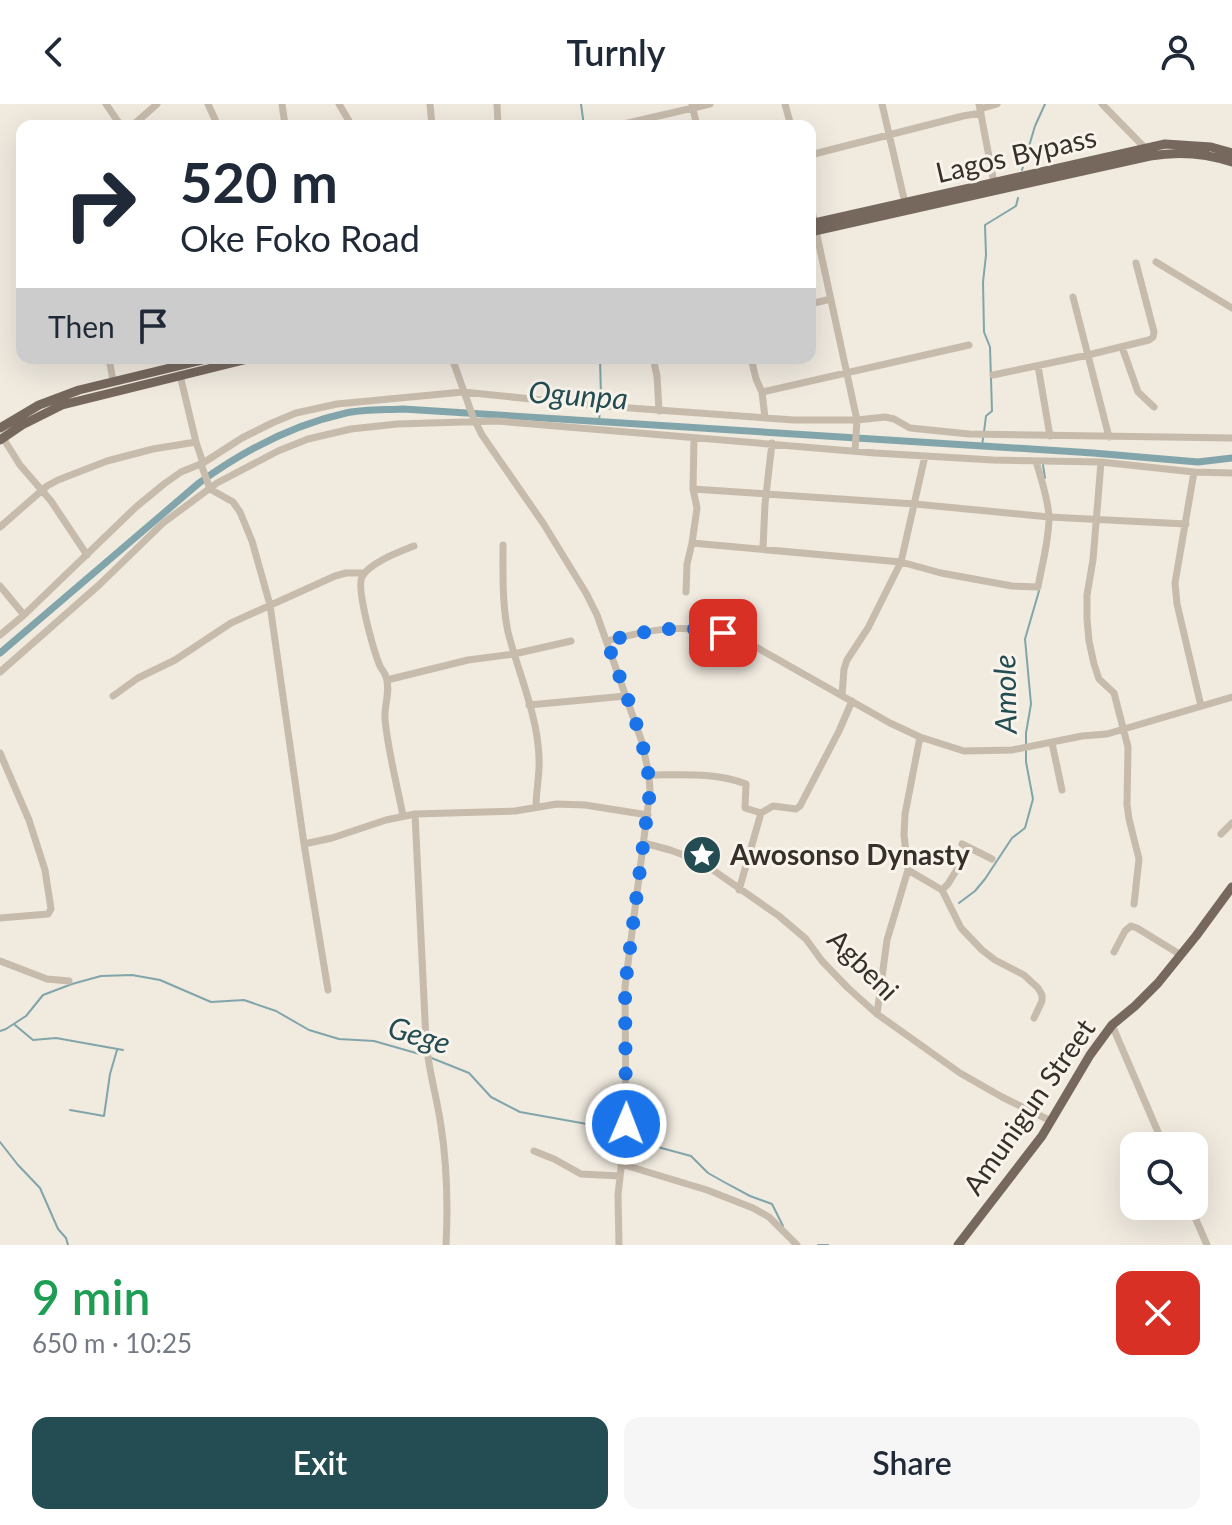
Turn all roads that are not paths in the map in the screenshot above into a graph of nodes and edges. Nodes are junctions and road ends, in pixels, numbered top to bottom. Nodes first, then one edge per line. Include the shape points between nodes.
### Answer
1 (157, 104) edge
2 (710, 104) edge
3 (882, 104) edge
4 (997, 104) edge
5 (1102, 104) edge
6 (692, 106) edge
7 (980, 109) edge
8 (139, 120) edge
9 (638, 120) edge
10 (890, 135) junction
11 (1148, 152) junction
12 (1232, 153) edge
13 (816, 154) edge
14 (1232, 162) edge
15 (994, 183) junction
16 (905, 203) junction
17 (816, 227) edge
18 (816, 227) edge
19 (816, 240) edge
20 (1156, 262) dead end
21 (1136, 263) dead end
22 (1073, 297) dead end
23 (831, 299) junction
24 (816, 303) edge
25 (1232, 308) edge
26 (969, 345) dead end
27 (1122, 347) junction
28 (1088, 355) junction
29 (110, 364) edge
30 (185, 364) edge
31 (214, 364) edge
32 (454, 364) edge
33 (654, 364) edge
34 (752, 364) edge
35 (1038, 366) junction
36 (847, 371) junction
37 (180, 375) junction
38 (993, 375) dead end
39 (113, 381) junction
40 (762, 392) junction
41 (464, 395) junction
42 (1154, 407) dead end
43 (659, 411) junction
44 (765, 418) junction
45 (474, 419) junction
46 (857, 422) junction
47 (1, 436) edge
48 (1050, 436) junction
49 (1109, 437) junction
50 (694, 438) junction
51 (1232, 438) edge
52 (196, 442) junction
53 (772, 443) junction
54 (855, 449) junction
55 (925, 456) junction
56 (1036, 461) junction
57 (1101, 462) junction
58 (202, 464) junction
59 (1194, 472) junction
60 (1232, 473) edge
61 (209, 488) junction
62 (693, 489) junction
63 (41, 491) junction
64 (767, 495) junction
65 (915, 504) junction
66 (1049, 517) junction
67 (1095, 518) junction
68 (1186, 524) junction
69 (0, 527) edge
70 (692, 543) junction
71 (503, 545) dead end
72 (414, 546) dead end
73 (763, 548) junction
74 (87, 555) junction
75 (901, 562) junction
76 (364, 573) junction
77 (0, 586) edge
78 (686, 592) dead end
79 (270, 605) junction
80 (24, 615) junction
81 (0, 635) edge
82 (571, 641) dead end
83 (607, 641) junction
84 (514, 654) junction
85 (0, 672) edge
86 (387, 680) junction
87 (842, 695) junction
88 (113, 696) dead end
89 (626, 696) junction
90 (1232, 697) edge
91 (852, 701) junction
92 (529, 705) junction
93 (1201, 706) junction
94 (1124, 730) junction
95 (920, 737) junction
96 (1052, 743) junction
97 (0, 753) edge
98 (649, 775) junction
99 (1062, 790) dead end
100 (536, 807) junction
101 (761, 813) junction
102 (415, 814) junction
103 (648, 815) junction
104 (403, 816) junction
105 (1232, 823) edge
106 (1221, 834) dead end
107 (644, 843) junction
108 (304, 844) junction
109 (962, 844) dead end
110 (970, 848) junction
111 (992, 859) dead end
112 (908, 870) junction
113 (1232, 887) edge
114 (739, 890) junction
115 (942, 890) junction
116 (1134, 904) dead end
117 (0, 918) edge
118 (1114, 952) dead end
119 (1181, 955) junction
120 (0, 961) edge
121 (69, 981) dead end
122 (328, 990) dead end
123 (877, 1014) junction
124 (1034, 1018) dead end
125 (1112, 1025) junction
126 (1051, 1121) junction
127 (1158, 1132) edge
128 (534, 1151) dead end
129 (621, 1164) junction
130 (620, 1176) junction
131 (1196, 1220) edge
132 (446, 1245) edge
133 (619, 1245) edge
134 (797, 1245) edge
135 (958, 1245) edge
136 (1207, 1245) edge

1 - 8 street
2 - 6 street
3 - 10 street
4 - 7 street
5 - 11 street
6 - 9 street
7 - 10 street
7 - 15 street
10 - 13 street
10 - 16 street
11 - 12 main road, Lagos Bypass via 1165,144 1188,144
11 - 14 main road, Lagos Bypass
11 - 15 main road, Lagos Bypass
11 - 17 main road, Lagos Bypass
15 - 16 main road, Lagos Bypass
16 - 18 main road, Lagos Bypass
19 - 23 street
20 - 25 street
21 - 27 street via 1154,332 1149,340
22 - 28 street
23 - 24 street
23 - 36 street
26 - 36 street
27 - 28 street
27 - 42 street via 1138,392
28 - 35 street
28 - 49 street
29 - 39 street
30 - 39 main road
31 - 37 main road
32 - 41 street
33 - 43 street
34 - 40 street
35 - 38 street
35 - 48 street
36 - 40 street
36 - 46 street
37 - 47 main road via 62,405
37 - 52 street
39 - 47 main road via 39,405
40 - 44 street
41 - 43 street
41 - 45 street
41 - 58 street via 317,407 252,433
43 - 44 street
44 - 46 street
45 - 50 street
45 - 61 street via 325,434 278,451
45 - 83 street via 586,593
46 - 48 street via 885,417 910,428
46 - 54 street
47 - 63 street
48 - 49 street
49 - 51 street
50 - 53 street
50 - 62 street
52 - 58 street
52 - 63 street via 107,461
53 - 54 street
53 - 64 street
54 - 55 street
55 - 56 street
55 - 65 street
56 - 57 street
56 - 66 street
57 - 59 street
57 - 67 street
58 - 61 street
58 - 74 street via 156,490
59 - 60 street
59 - 68 street
61 - 79 street via 240,512
61 - 85 street via 163,523
62 - 64 street
62 - 70 street via 697,508
63 - 69 street
63 - 74 street
64 - 65 street
64 - 73 street
65 - 66 street
65 - 75 street
66 - 67 street
66 - 75 street via 1038,587
67 - 68 street
67 - 94 street via 1087,595 1089,641 1099,679 1114,693
68 - 93 street via 1175,583
70 - 73 street
70 - 78 street
71 - 84 street via 505,611
72 - 76 street
73 - 75 street
74 - 80 street
75 - 87 street via 847,660
76 - 79 street via 335,576
76 - 86 street via 359,590
77 - 80 street
79 - 88 street
79 - 108 street
80 - 81 street
82 - 84 street
83 - 87 street via 674,628 723,633
83 - 89 street
84 - 86 street
84 - 92 street
86 - 104 street via 385,717
87 - 91 street
89 - 92 street
89 - 98 street
90 - 93 street
91 - 95 street
91 - 101 street via 800,806 773,806
92 - 100 street via 539,759
93 - 94 street
94 - 96 street
94 - 116 street via 1127,804 1139,859
95 - 96 street via 981,752
95 - 112 street via 905,814
96 - 99 street
97 - 117 street via 29,820 51,909 48,914
98 - 101 street via 739,781 746,784 745,808
98 - 103 street
100 - 102 street
100 - 103 street via 585,805
101 - 114 street
102 - 104 street
102 - 132 street via 427,1058 445,1153
103 - 107 street
104 - 108 street
105 - 106 street
107 - 114 street, Agbeni via 700,861
107 - 129 street via 625,987 626,1124
108 - 122 street
109 - 110 street
110 - 111 street
110 - 115 street
112 - 115 street
112 - 123 street via 887,940
113 - 119 main road, Amunigun Street
114 - 123 street, Agbeni via 806,939
115 - 124 street via 961,928 982,950 1038,988 1042,1001
118 - 119 street via 1131,926
119 - 125 main road, Amunigun Street
120 - 121 street via 47,979
123 - 126 street, Agbeni via 960,1073
125 - 126 main road, Amunigun Street
125 - 127 street
126 - 135 main road, Amunigun Street
128 - 130 street via 581,1174
129 - 130 street
129 - 134 street via 753,1208
130 - 133 street
131 - 136 street

